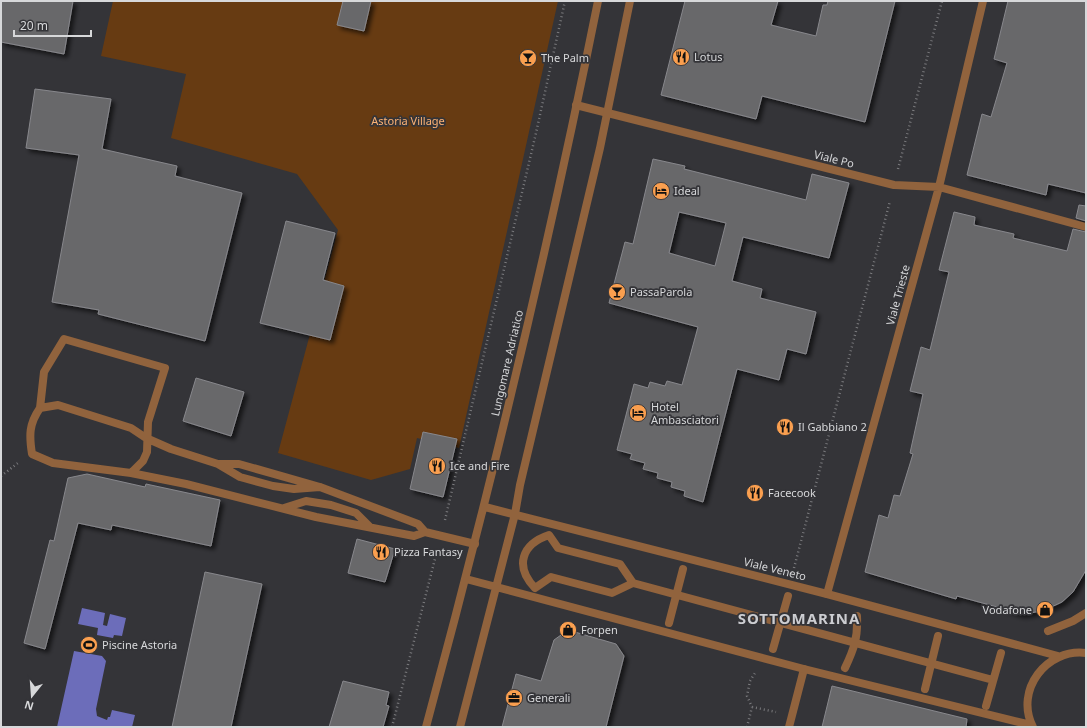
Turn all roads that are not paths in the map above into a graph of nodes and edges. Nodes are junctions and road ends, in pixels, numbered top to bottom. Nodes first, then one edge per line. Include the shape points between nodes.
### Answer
1 (598, 1) edge
2 (630, 1) edge
3 (983, 1) edge
4 (576, 106) junction
5 (607, 113) junction
6 (939, 187) junction
7 (1086, 227) edge
8 (40, 408) junction
9 (146, 438) junction
10 (218, 464) junction
11 (131, 474) junction
12 (320, 487) junction
13 (485, 507) junction
14 (283, 508) junction
15 (515, 514) junction
16 (370, 527) junction
17 (425, 532) junction
18 (475, 544) junction
19 (683, 569) dead end
20 (466, 579) junction
21 (633, 583) junction
22 (497, 588) junction
23 (827, 594) junction
24 (676, 595) junction
25 (788, 596) dead end
26 (1086, 612) edge
27 (857, 616) dead end
28 (669, 623) dead end
29 (780, 623) junction
30 (1048, 631) dead end
31 (938, 636) dead end
32 (856, 643) junction
33 (773, 649) dead end
34 (1001, 653) dead end
35 (1086, 653) edge
36 (1058, 656) junction
37 (931, 663) junction
38 (845, 668) dead end
39 (804, 669) junction
40 (993, 680) junction
41 (925, 689) dead end
42 (986, 706) dead end
43 (1032, 726) edge
44 (426, 727) edge
45 (460, 727) edge
46 (789, 727) edge

1 - 4 street, Lungomare Adriatico
2 - 5 street
3 - 6 street, Viale Trieste
4 - 5 street, Viale Po
4 - 13 street, Lungomare Adriatico
5 - 6 street, Viale Po via 894,185
5 - 15 street
6 - 7 street, Viale Po
6 - 23 street, Viale Trieste
8 - 9 street via 58,404 131,428
8 - 9 street via 44,372 64,339 165,368 148,422
8 - 11 street via 32,419 32,454 53,463
9 - 10 street
9 - 11 street via 147,452 143,461
10 - 12 street via 239,464
10 - 12 street via 240,477 273,486 294,489
11 - 14 street via 186,484
12 - 17 street via 418,524
13 - 15 street, Viale Veneto
13 - 18 street, Lungomare Adriatico
14 - 16 street
14 - 16 street via 306,501 330,505 356,513
15 - 22 street
15 - 23 street, Viale Veneto
16 - 17 street via 414,536
17 - 18 street
18 - 20 street, Lungomare Adriatico
19 - 24 street
20 - 22 street
20 - 44 street, Lungomare Adriatico
21 - 21 street via 612,593 551,577 535,588 527,579 523,568 524,557 536,539 549,535 558,548 620,564
21 - 24 street
22 - 39 street
22 - 45 street
23 - 36 street, Viale Veneto
24 - 28 street
24 - 29 street
25 - 29 street
26 - 30 street via 1073,621
27 - 32 street
29 - 32 street
29 - 33 street
31 - 37 street
32 - 37 street
32 - 38 street
34 - 40 street
35 - 36 street via 1076,652
36 - 43 street via 1041,668 1030,685 1027,705
37 - 40 street
37 - 41 street
39 - 43 street
39 - 46 street
40 - 42 street

